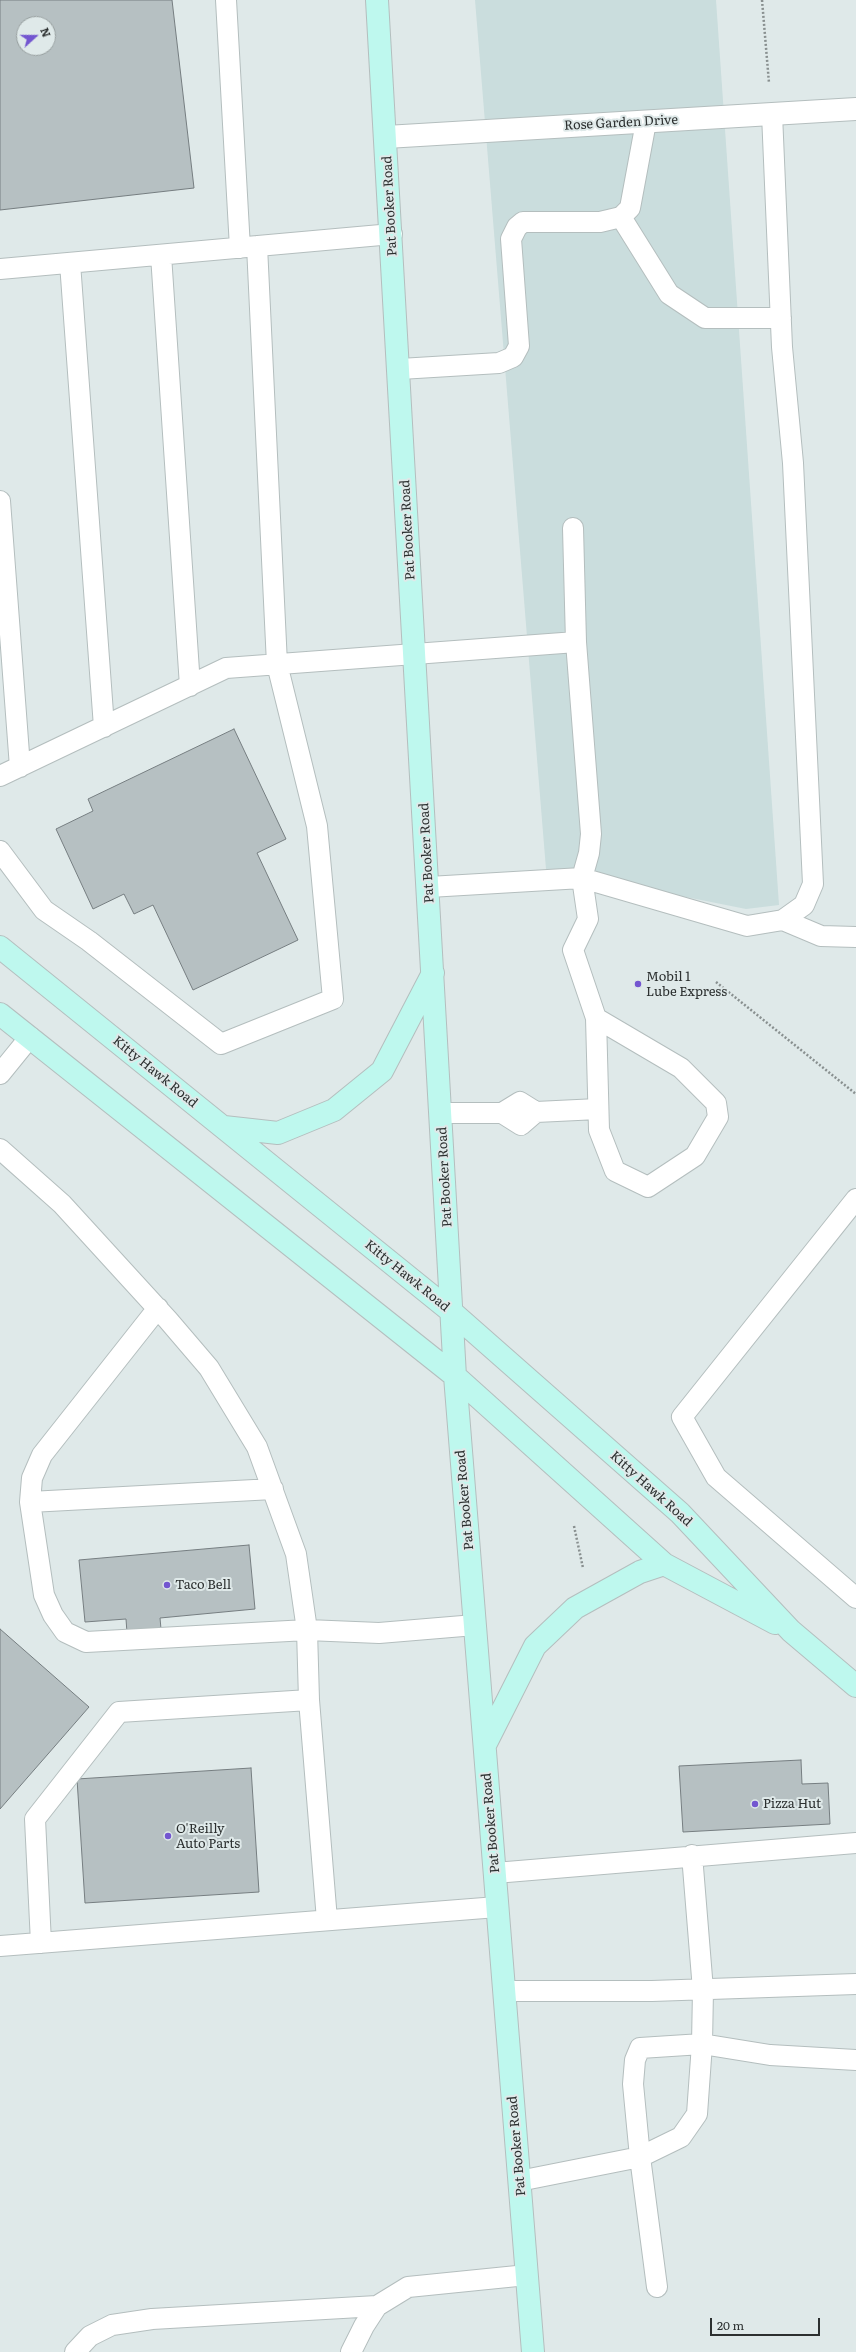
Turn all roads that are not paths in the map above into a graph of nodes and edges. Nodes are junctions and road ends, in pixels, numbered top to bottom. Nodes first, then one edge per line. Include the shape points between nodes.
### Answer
1 (226, 0) edge
2 (377, 0) edge
3 (856, 109) edge
4 (772, 114) junction
5 (646, 122) junction
6 (386, 137) junction
7 (621, 217) junction
8 (392, 234) junction
9 (249, 247) junction
10 (161, 255) junction
11 (70, 263) junction
12 (0, 269) edge
13 (781, 318) junction
14 (400, 368) junction
15 (0, 501) edge
16 (574, 528) dead end
17 (576, 642) junction
18 (415, 654) junction
19 (277, 664) junction
20 (190, 686) junction
21 (104, 727) junction
22 (20, 767) junction
23 (0, 776) edge
24 (0, 850) edge
25 (582, 878) junction
26 (429, 887) junction
27 (783, 920) junction
28 (856, 937) edge
29 (0, 947) edge
30 (433, 972) junction
31 (0, 1014) edge
32 (596, 1018) junction
33 (30, 1037) junction
34 (0, 1074) edge
35 (598, 1109) junction
36 (442, 1113) junction
37 (224, 1128) junction
38 (0, 1149) edge
39 (856, 1199) edge
40 (158, 1308) junction
41 (453, 1313) junction
42 (455, 1376) junction
43 (273, 1489) junction
44 (30, 1502) junction
45 (664, 1564) junction
46 (856, 1598) edge
47 (475, 1625) junction
48 (307, 1630) junction
49 (790, 1631) junction
50 (856, 1686) edge
51 (309, 1700) junction
52 (485, 1745) junction
53 (856, 1843) edge
54 (692, 1856) junction
55 (495, 1873) junction
56 (498, 1907) junction
57 (327, 1920) junction
58 (41, 1943) junction
59 (0, 1946) edge
60 (856, 1984) edge
61 (703, 1990) junction
62 (504, 1991) junction
63 (702, 2044) junction
64 (856, 2060) edge
65 (640, 2157) junction
66 (520, 2181) junction
67 (527, 2275) junction
68 (657, 2288) dead end
69 (377, 2306) junction
70 (75, 2352) edge
71 (351, 2352) edge
72 (533, 2352) edge

1 - 9 lane
2 - 6 main road, Pat Booker Road
3 - 4 street, Rose Garden Drive
4 - 5 street, Rose Garden Drive
4 - 13 lane
5 - 6 street, Rose Garden Drive
5 - 7 lane via 630,208
6 - 8 main road, Pat Booker Road
7 - 13 lane via 669,294 705,318
7 - 14 lane via 600,222 523,222 517,227 511,239 520,346 513,357 499,364
8 - 9 lane
8 - 14 main road, Pat Booker Road
9 - 10 lane
9 - 19 lane
10 - 11 lane
10 - 20 lane
11 - 12 lane
11 - 21 lane
13 - 27 lane via 793,463 813,884 804,906
14 - 18 main road, Pat Booker Road
15 - 22 lane
16 - 17 lane
17 - 18 lane
17 - 25 lane via 591,834 590,853
18 - 19 lane
18 - 26 main road, Pat Booker Road
19 - 20 lane via 226,668
19 - 24 lane via 317,826 332,999 221,1044 89,941 44,910
20 - 21 lane
21 - 22 lane
22 - 23 lane
25 - 26 lane
25 - 27 lane via 747,926
25 - 32 lane via 588,920 573,950
26 - 30 main road, Pat Booker Road
27 - 28 lane via 821,936
29 - 37 main road, Kitty Hawk Road
30 - 36 main road, Pat Booker Road
30 - 37 main road via 382,1071 334,1110 278,1133
31 - 33 main road, Kitty Hawk Road
32 - 35 lane
32 - 35 lane via 681,1068 716,1103 718,1117 695,1156 648,1187 615,1171 599,1130
33 - 34 lane
33 - 42 main road, Kitty Hawk Road
35 - 36 lane via 536,1112 520,1102 502,1113
36 - 41 main road, Pat Booker Road
37 - 41 main road, Kitty Hawk Road
38 - 40 lane via 62,1204
39 - 46 lane via 682,1417 716,1476
40 - 43 lane via 209,1368 257,1447
40 - 44 lane via 42,1455 32,1478
41 - 42 main road, Pat Booker Road
41 - 49 main road, Kitty Hawk Road via 680,1513
42 - 45 main road, Kitty Hawk Road
42 - 47 main road, Pat Booker Road
43 - 44 lane
43 - 48 lane via 296,1554
44 - 48 lane via 44,1595 53,1615 65,1632 86,1642
45 - 49 main road, Kitty Hawk Road
45 - 52 main road via 640,1572 575,1608 535,1646
47 - 48 lane via 379,1633
47 - 52 main road, Pat Booker Road
48 - 51 lane
49 - 50 main road, Kitty Hawk Road
51 - 57 lane
51 - 58 lane via 119,1712 35,1819
52 - 55 main road, Pat Booker Road
53 - 54 lane
54 - 55 lane
54 - 61 lane
55 - 56 main road, Pat Booker Road
56 - 57 lane
56 - 62 main road, Pat Booker Road
57 - 58 lane
58 - 59 lane
60 - 61 lane
61 - 62 lane
61 - 63 lane
62 - 66 main road, Pat Booker Road
63 - 64 lane via 770,2055
63 - 65 lane via 697,2114 682,2137
63 - 65 lane via 640,2048 635,2060 633,2084
65 - 66 lane
65 - 68 lane
66 - 67 main road, Pat Booker Road
67 - 69 lane via 408,2287
67 - 72 main road, Pat Booker Road
69 - 70 lane via 152,2319 112,2325 90,2336
69 - 71 lane

